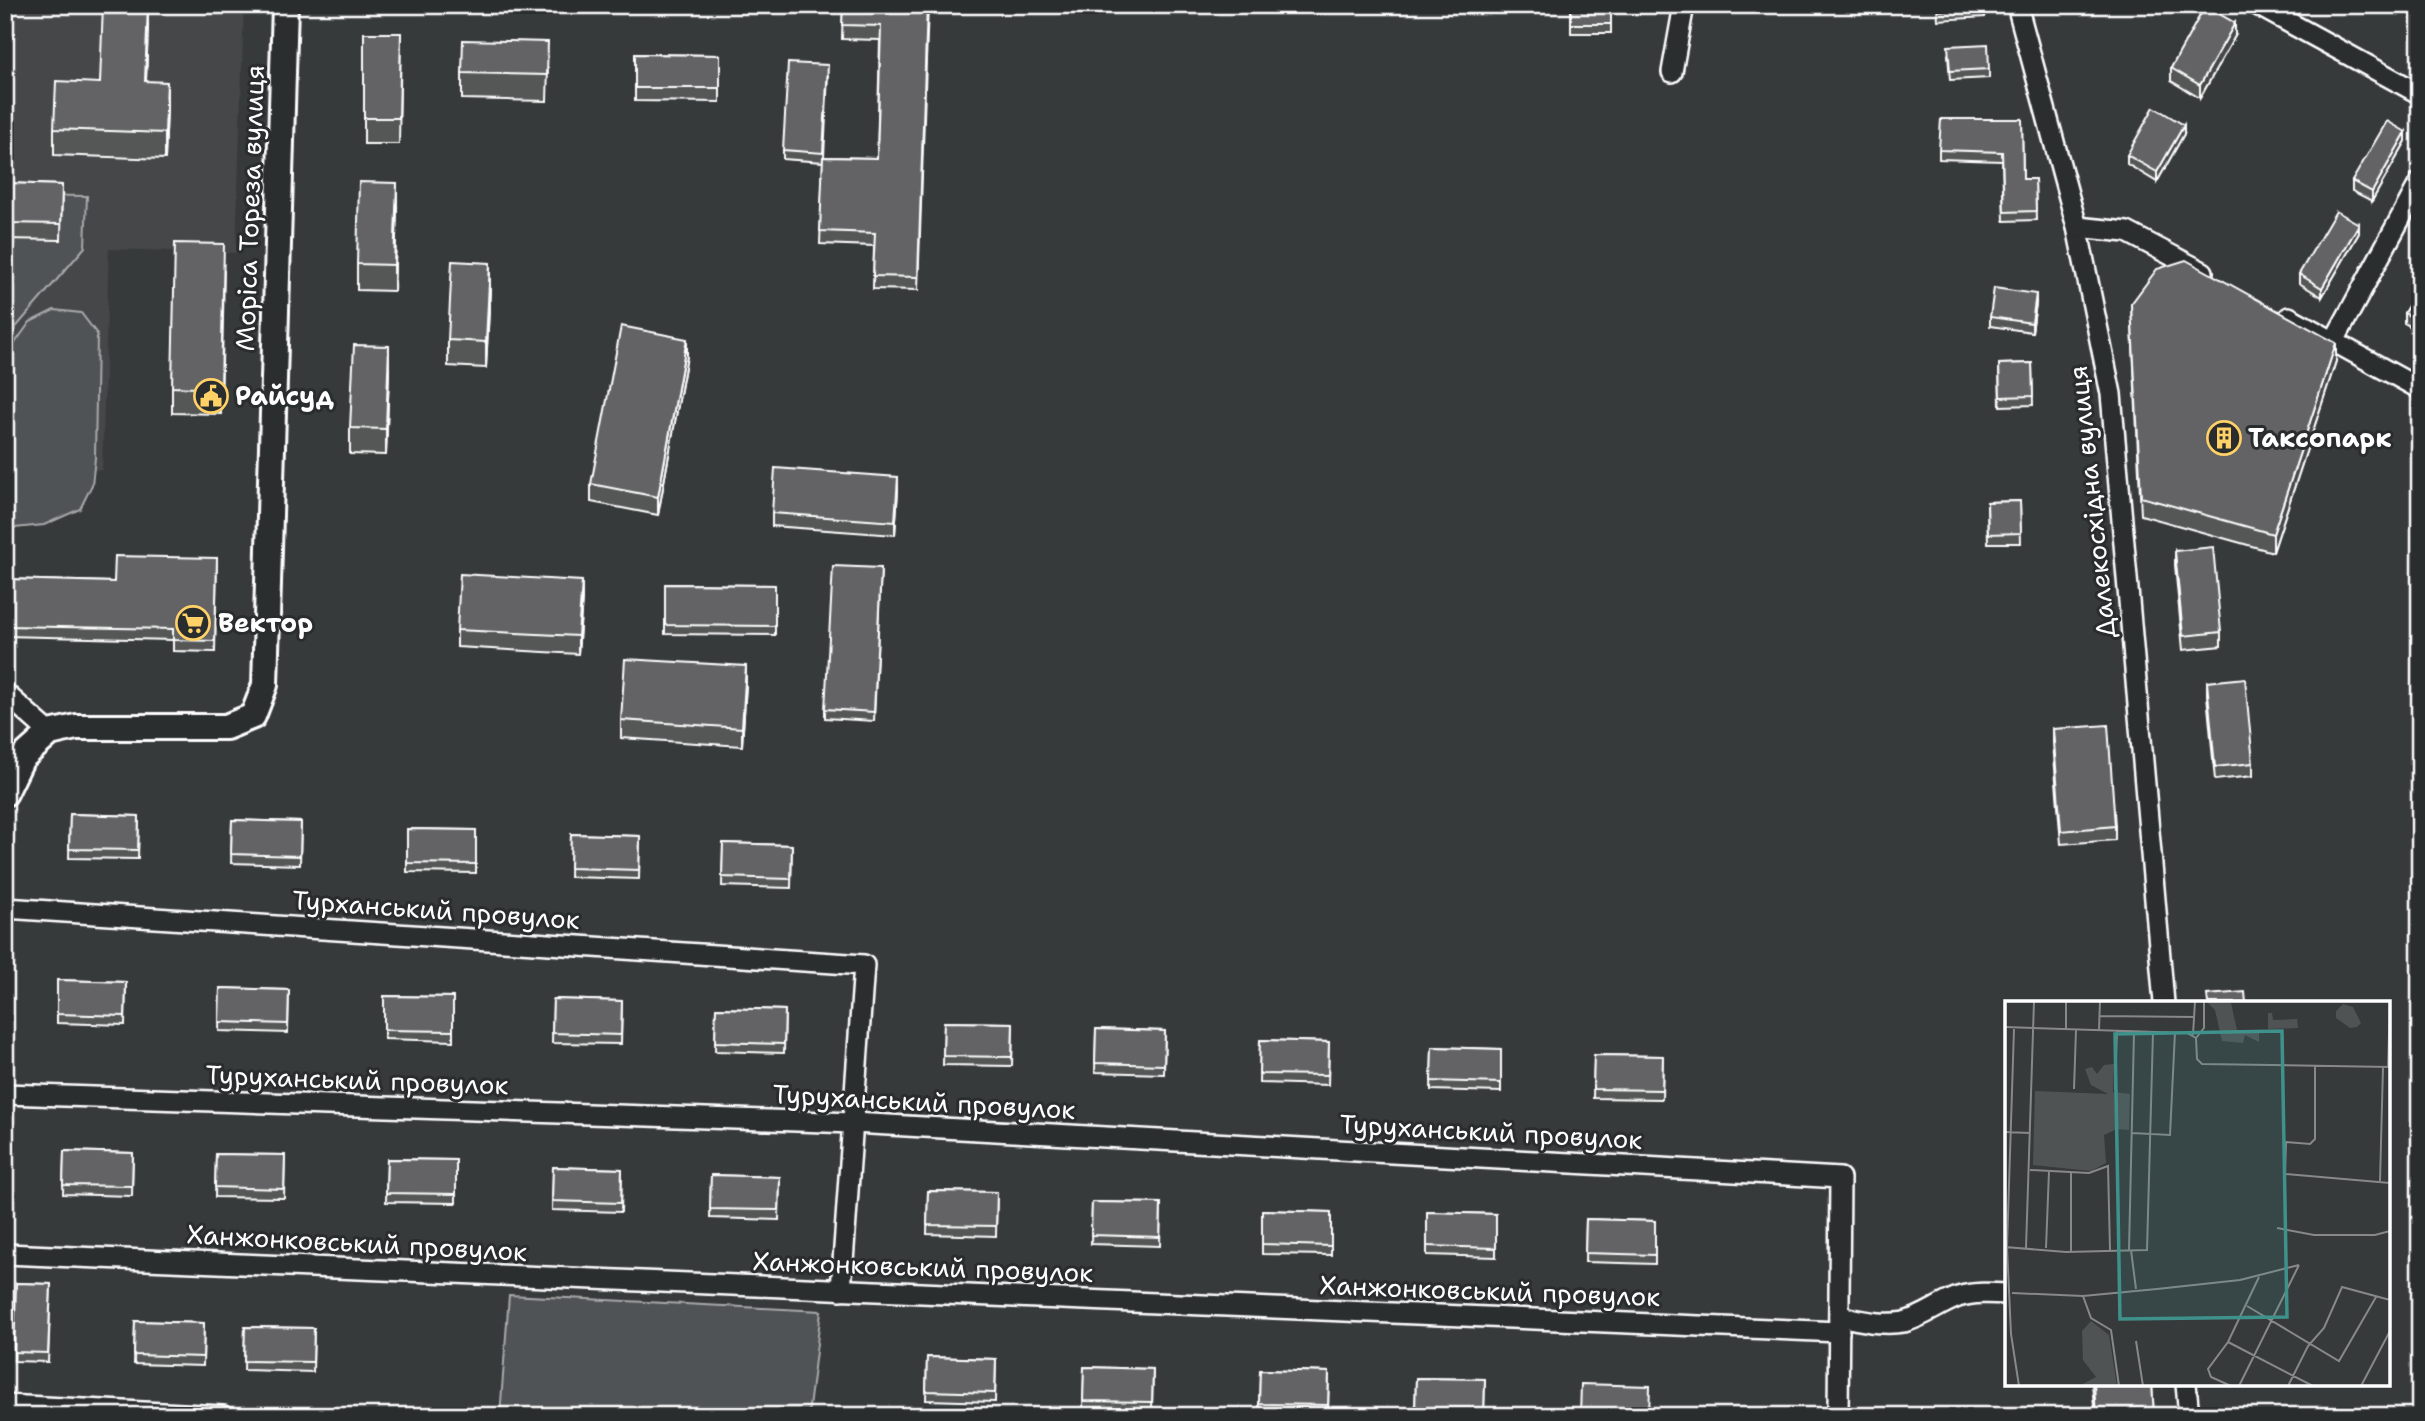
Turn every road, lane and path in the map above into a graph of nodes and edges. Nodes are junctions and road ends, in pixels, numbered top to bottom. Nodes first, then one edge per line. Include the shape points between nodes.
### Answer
1 (285, 5) edge
2 (1684, 5) edge
3 (2017, 5) edge
4 (2258, 5) edge
5 (1672, 72) dead end
6 (2420, 94) edge
7 (2420, 182) edge
8 (2077, 227) junction
9 (2224, 283) edge
10 (2273, 309) edge
11 (2333, 341) junction
12 (2420, 389) edge
13 (5, 693) edge
14 (51, 733) junction
15 (14, 755) edge
16 (5, 793) edge
17 (5, 908) edge
18 (2164, 1001) edge
19 (5, 1094) edge
20 (853, 1123) junction
21 (5, 1254) edge
22 (841, 1290) junction
23 (2005, 1294) edge
24 (1839, 1324) junction
25 (2186, 1386) edge
26 (5, 1405) edge
27 (223, 1416) edge
28 (1838, 1416) edge
29 (2189, 1416) edge

1 - 14 street, Моріса Тореза вулиця via 265,685 253,716 226,727 76,727
2 - 5 street
3 - 8 street, Далекосхідна вулиця
4 - 6 street
7 - 11 street
8 - 9 street via 2127,232
8 - 18 street, Далекосхідна вулиця via 2110,394
10 - 11 street
11 - 12 street
13 - 14 street
14 - 15 street
15 - 16 street
17 - 20 street, Турханський провулок via 864,965
19 - 20 street, Туруханський провулок
20 - 22 street
20 - 24 street, Туруханський провулок via 1840,1178
21 - 22 street, Ханжонковський провулок
22 - 24 street, Ханжонковський провулок
23 - 24 street, Ханжонковський провулок via 1959,1297 1901,1322
24 - 28 street
25 - 29 street
26 - 27 street

